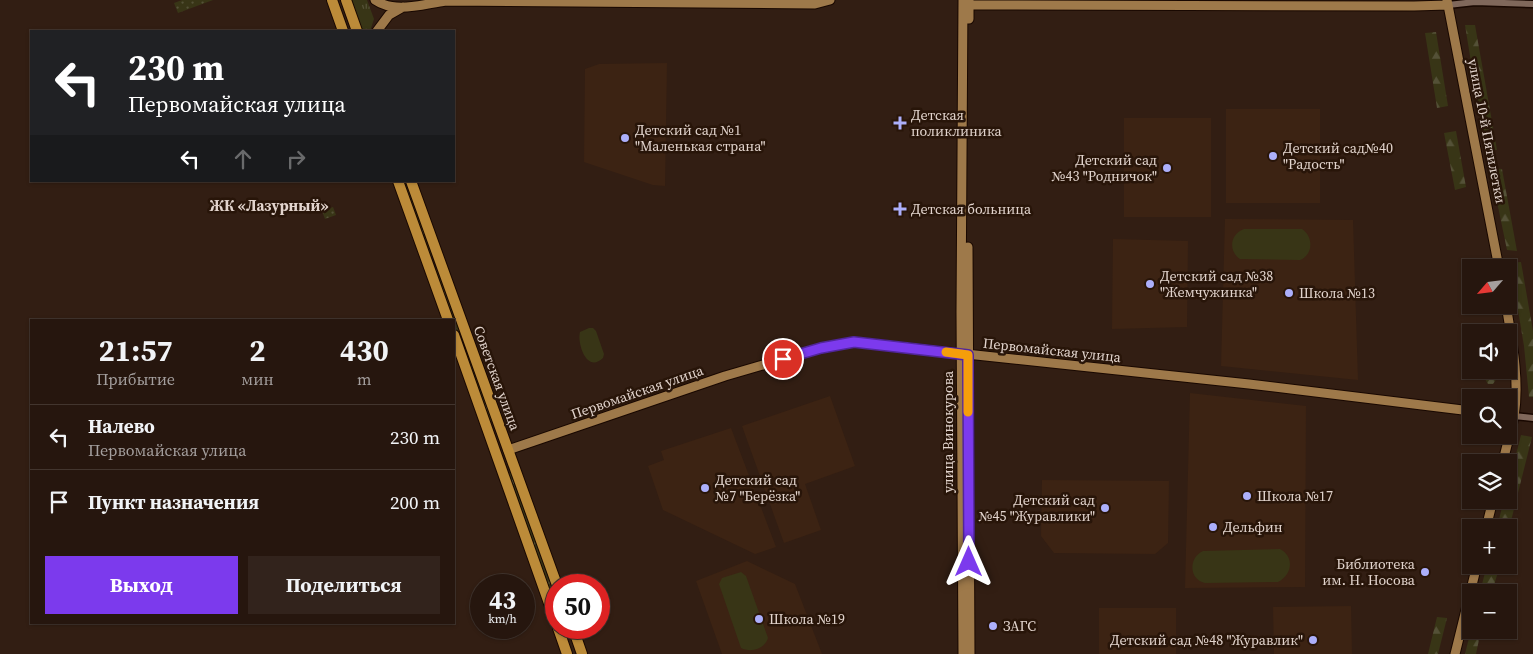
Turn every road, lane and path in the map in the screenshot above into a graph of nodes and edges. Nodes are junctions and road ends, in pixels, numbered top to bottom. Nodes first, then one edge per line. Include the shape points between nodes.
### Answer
1 (332, 0) edge
2 (346, 0) edge
3 (375, 0) edge
4 (830, 0) edge
5 (1448, 2) edge
6 (966, 3) edge
7 (1533, 4) edge
8 (402, 7) junction
9 (343, 30) edge
10 (357, 30) edge
11 (377, 30) edge
12 (398, 182) edge
13 (411, 182) edge
14 (440, 259) junction
15 (1497, 259) edge
16 (428, 263) junction
17 (1507, 314) edge
18 (448, 319) edge
19 (455, 338) edge
20 (965, 355) junction
21 (1516, 389) edge
22 (1462, 410) edge
23 (1517, 417) edge
24 (1533, 418) edge
25 (508, 450) junction
26 (496, 454) junction
27 (553, 574) edge
28 (1475, 574) edge
29 (545, 586) edge
30 (563, 639) edge
31 (576, 639) edge
32 (966, 652) edge
33 (567, 654) edge
34 (582, 654) edge
35 (1455, 654) edge

1 - 9 main road
2 - 10 main road
3 - 8 street via 386,6
4 - 8 street via 815,4 446,1
5 - 6 street via 1414,6
5 - 7 street
5 - 15 street, улица 10-й Пятилетки
6 - 20 street, улица Винокурова
8 - 11 street via 389,15
12 - 16 main road
13 - 14 main road, Советская улица
14 - 16 main road
14 - 25 main road, Советская улица
16 - 18 main road
17 - 21 street
19 - 26 main road, Советская улица
20 - 22 street, Первомайская улица
20 - 25 street, Первомайская улица via 854,342 821,348 726,376
20 - 32 street, улица Винокурова
23 - 24 street
25 - 26 main road, Первомайская улица
25 - 27 main road, Советская улица
26 - 29 main road, Советская улица
28 - 35 street
30 - 33 main road, Советская улица
31 - 34 main road

